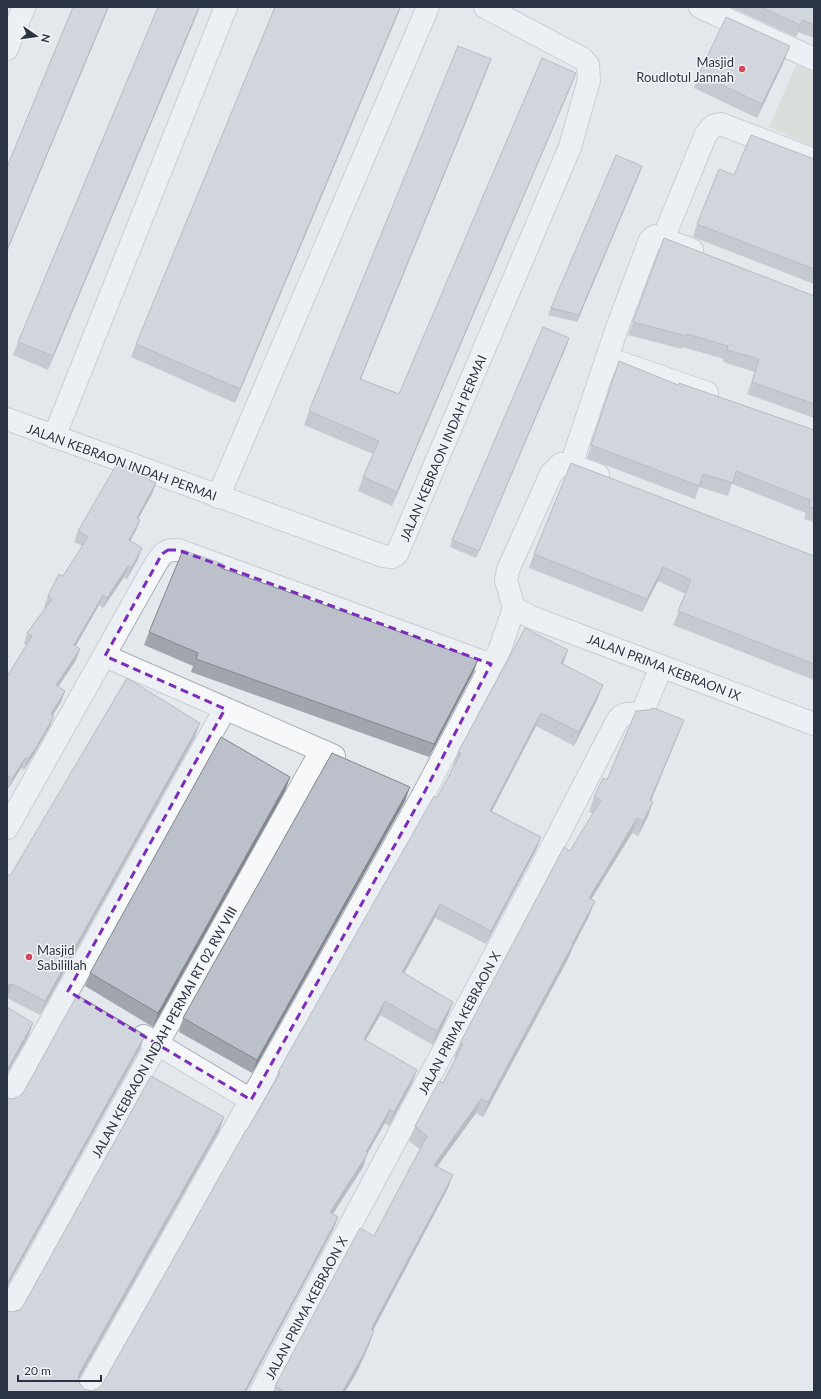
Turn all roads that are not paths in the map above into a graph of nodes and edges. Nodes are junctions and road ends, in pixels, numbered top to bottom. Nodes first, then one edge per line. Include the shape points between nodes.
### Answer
1 (24, 7) edge
2 (226, 7) edge
3 (428, 7) edge
4 (485, 7) edge
5 (700, 7) edge
6 (7, 49) edge
7 (814, 59) edge
8 (814, 160) edge
9 (663, 239) junction
10 (710, 257) edge
11 (607, 358) junction
12 (729, 401) edge
13 (7, 419) edge
14 (54, 436) junction
15 (571, 464) junction
16 (619, 483) edge
17 (218, 497) junction
18 (511, 617) junction
19 (105, 656) junction
20 (495, 656) junction
21 (657, 674) junction
22 (225, 709) junction
23 (814, 724) edge
24 (321, 751) junction
25 (350, 764) edge
26 (401, 786) edge
27 (423, 795) junction
28 (7, 828) edge
29 (68, 991) junction
30 (87, 1002) edge
31 (26, 1021) edge
32 (125, 1025) edge
33 (45, 1032) junction
34 (157, 1044) junction
35 (7, 1100) edge
36 (251, 1100) junction
37 (7, 1313) edge
38 (86, 1392) edge
39 (261, 1392) edge

1 - 6 street
2 - 14 street
3 - 17 street
4 - 17 street, JALAN KEBRAON INDAH PERMAI via 583,59 588,65 589,80 570,147 400,550 392,557 383,556
5 - 7 street
8 - 9 street via 721,124 713,126 706,134
9 - 10 street
9 - 11 street via 655,236 650,240
11 - 12 street
11 - 15 street
13 - 14 street, JALAN KEBRAON INDAH PERMAI
14 - 17 street, JALAN KEBRAON INDAH PERMAI
15 - 16 street
15 - 18 street via 561,464 551,474 508,570 506,580
18 - 20 street
18 - 21 street, JALAN PRIMA KEBRAON IX via 531,617
19 - 20 street via 162,554 168,550 178,550
19 - 22 street
19 - 28 street
20 - 27 street
21 - 23 street, JALAN PRIMA KEBRAON IX
21 - 39 street, JALAN PRIMA KEBRAON X via 641,713 624,714 616,723
22 - 24 street
22 - 29 street
24 - 25 street
24 - 34 street, JALAN KEBRAON INDAH PERMAI RT 02 RW VIII
26 - 27 street
27 - 36 street
29 - 30 street
29 - 33 street
31 - 33 street
32 - 34 street
33 - 35 street
34 - 36 street
34 - 37 street, JALAN KEBRAON INDAH PERMAI RT 02 RW VIII
36 - 38 street

